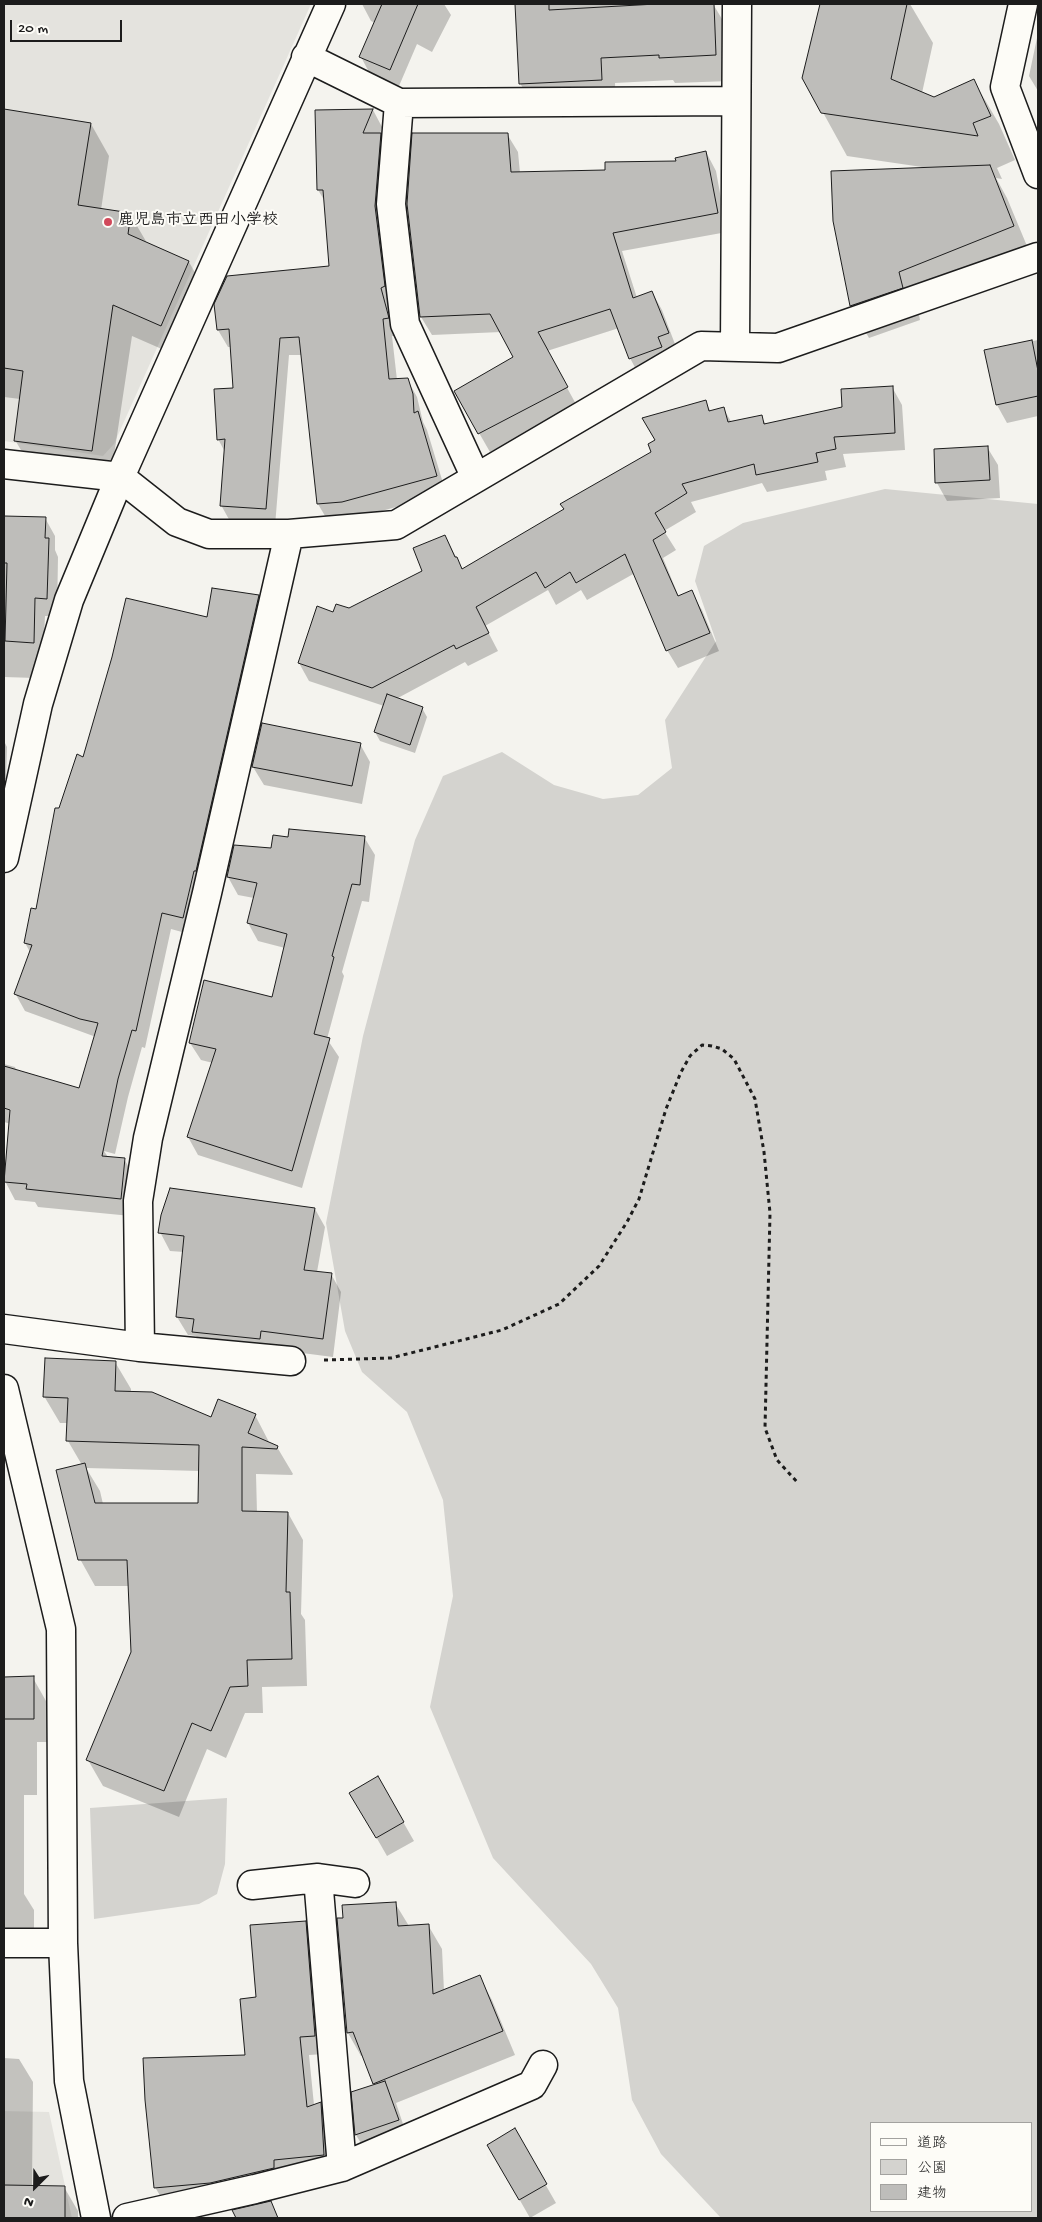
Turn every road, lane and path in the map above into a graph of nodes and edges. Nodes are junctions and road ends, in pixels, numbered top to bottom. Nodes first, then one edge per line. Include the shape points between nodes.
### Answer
1 (331, 4) edge
2 (738, 4) edge
3 (1023, 4) edge
4 (306, 57) junction
5 (735, 101) junction
6 (399, 103) junction
7 (1038, 174) edge
8 (1038, 257) edge
9 (735, 347) junction
10 (4, 464) edge
11 (120, 477) junction
12 (476, 478) junction
13 (289, 534) junction
14 (4, 858) edge
15 (4, 1329) edge
16 (140, 1347) junction
17 (291, 1361) joint
18 (4, 1389) edge
19 (798, 1483) dead end
20 (318, 1878) junction
21 (355, 1883) dead end
22 (252, 1885) dead end
23 (4, 1942) edge
24 (64, 1943) junction
25 (543, 2065) dead end
26 (342, 2167) junction
27 (96, 2218) edge
28 (127, 2218) edge

1 - 4 street
2 - 5 street
3 - 7 street via 1005,87
4 - 6 street
4 - 11 street
5 - 6 street
5 - 9 street
6 - 12 street via 390,204 405,324
8 - 9 street via 778,348
9 - 12 street via 701,346
10 - 11 street
11 - 13 street via 178,522 209,534
11 - 14 street via 68,600 38,704
12 - 13 street via 396,525
13 - 16 street via 148,1138 138,1201
15 - 16 street
16 - 17 street
17 - 19 path via 391,1358 502,1330 559,1304 599,1266 627,1222 639,1199 666,1109 681,1072 690,1056 702,1045 712,1046 722,1049 734,1059 755,1099 770,1213 765,1428 777,1460
18 - 24 street via 61,1628
20 - 21 street
20 - 22 street
20 - 26 street
23 - 24 street
24 - 27 street via 69,2081
25 - 26 street via 532,2085
26 - 28 street

